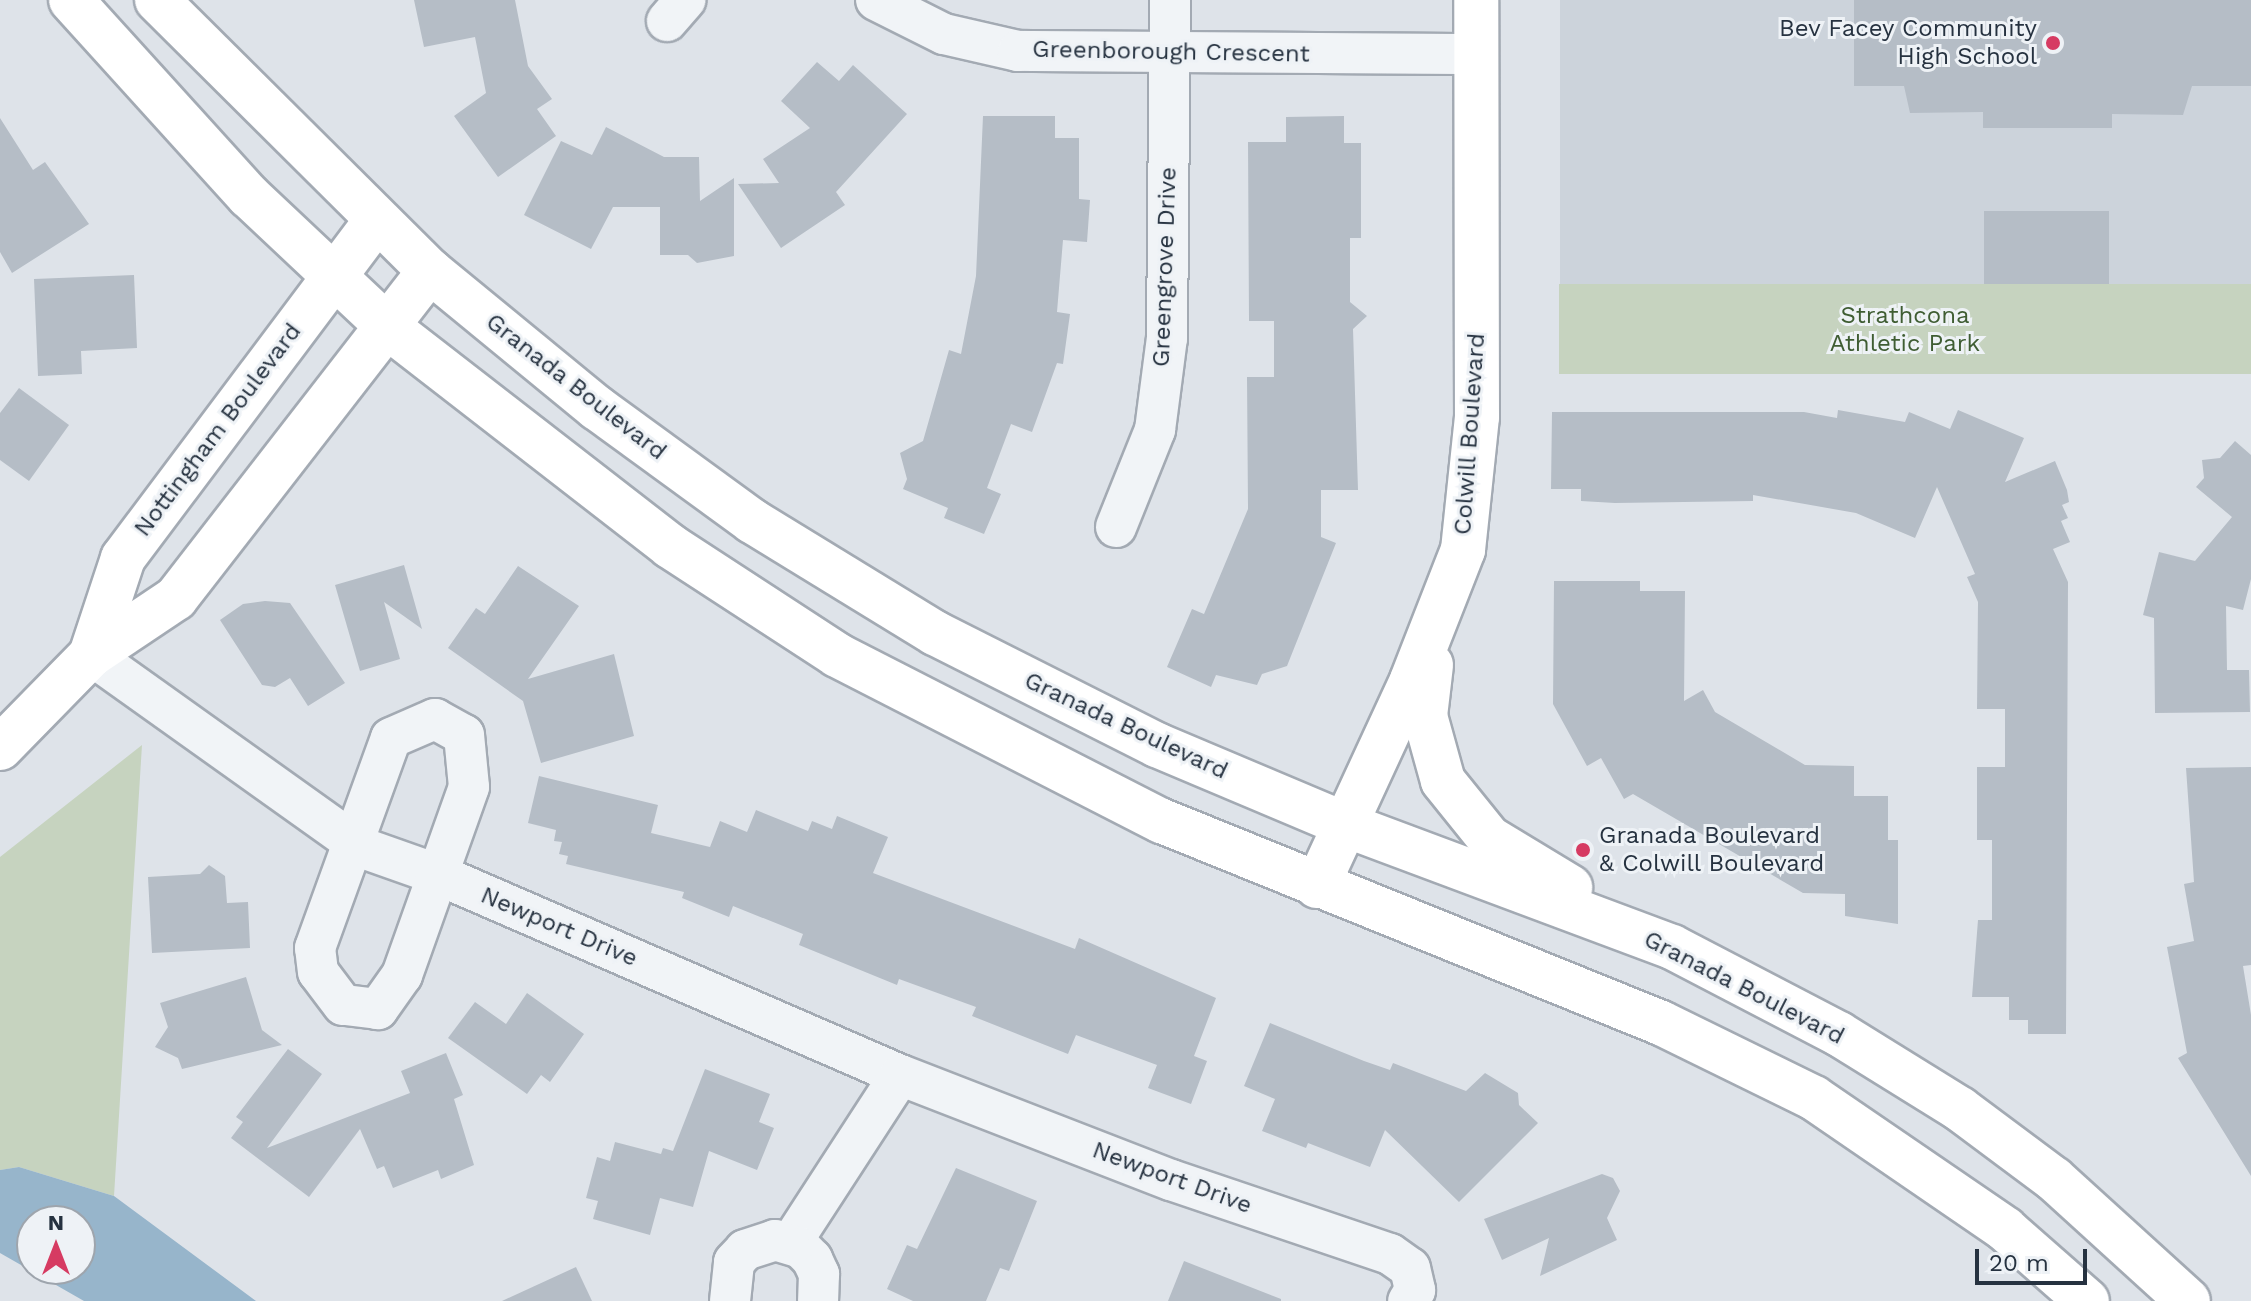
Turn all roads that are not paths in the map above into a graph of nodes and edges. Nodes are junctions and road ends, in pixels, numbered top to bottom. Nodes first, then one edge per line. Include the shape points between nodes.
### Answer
1 (71, 0) edge
2 (157, 0) edge
3 (876, 0) edge
4 (1170, 0) edge
5 (1476, 0) edge
6 (1170, 51) junction
7 (1476, 54) junction
8 (375, 222) junction
9 (430, 271) junction
10 (333, 276) junction
11 (388, 327) junction
12 (1116, 527) dead end
13 (1437, 619) junction
14 (91, 655) junction
15 (0, 748) edge
16 (1346, 825) junction
17 (351, 842) junction
18 (439, 875) junction
19 (1317, 886) junction
20 (1672, 947) junction
21 (900, 1075) junction
22 (791, 1243) junction
23 (730, 1301) edge
24 (818, 1301) edge
25 (1408, 1301) edge
26 (2087, 1301) edge
27 (2188, 1301) edge

1 - 10 main road via 173,117
2 - 8 main road, Granada Boulevard
3 - 6 street, Greenborough Crescent via 905,18 982,45
4 - 6 street, Greengrove Drive
5 - 7 main road, Colwill Boulevard
6 - 7 street, Greenborough Crescent
6 - 12 street, Greengrove Drive via 1167,338 1155,430
7 - 13 main road, Colwill Boulevard via 1477,417 1463,550
8 - 9 main road, Granada Boulevard
8 - 10 main road, Nottingham Boulevard
9 - 11 main road, Nottingham Boulevard
9 - 16 main road, Granada Boulevard via 597,408 752,521 935,633 1157,745
10 - 11 main road
10 - 14 main road, Nottingham Boulevard via 123,558
11 - 14 main road, Nottingham Boulevard via 176,598
11 - 19 main road via 670,546 837,655 1034,759
13 - 16 main road, Colwill Boulevard
13 - 20 main road via 1425,716 1443,781 1489,838
14 - 15 main road, Nottingham Boulevard
14 - 17 street, Newport Drive
16 - 19 main road, Colwill Boulevard
16 - 20 main road, Granada Boulevard
17 - 18 street, Newport Drive
17 - 18 street via 391,738 435,719 464,735 471,761 469,787
17 - 18 street via 315,948 318,972 343,1005 378,1009 402,975
18 - 21 street, Newport Drive
19 - 26 main road via 1661,1023 1814,1098 2005,1229
20 - 27 main road, Granada Boulevard via 1839,1034 1960,1109 2054,1179
21 - 22 street
21 - 25 street, Newport Drive via 1171,1180 1390,1254 1410,1268 1415,1290
22 - 23 street via 775,1240 745,1250 728,1279
22 - 24 street via 819,1274

